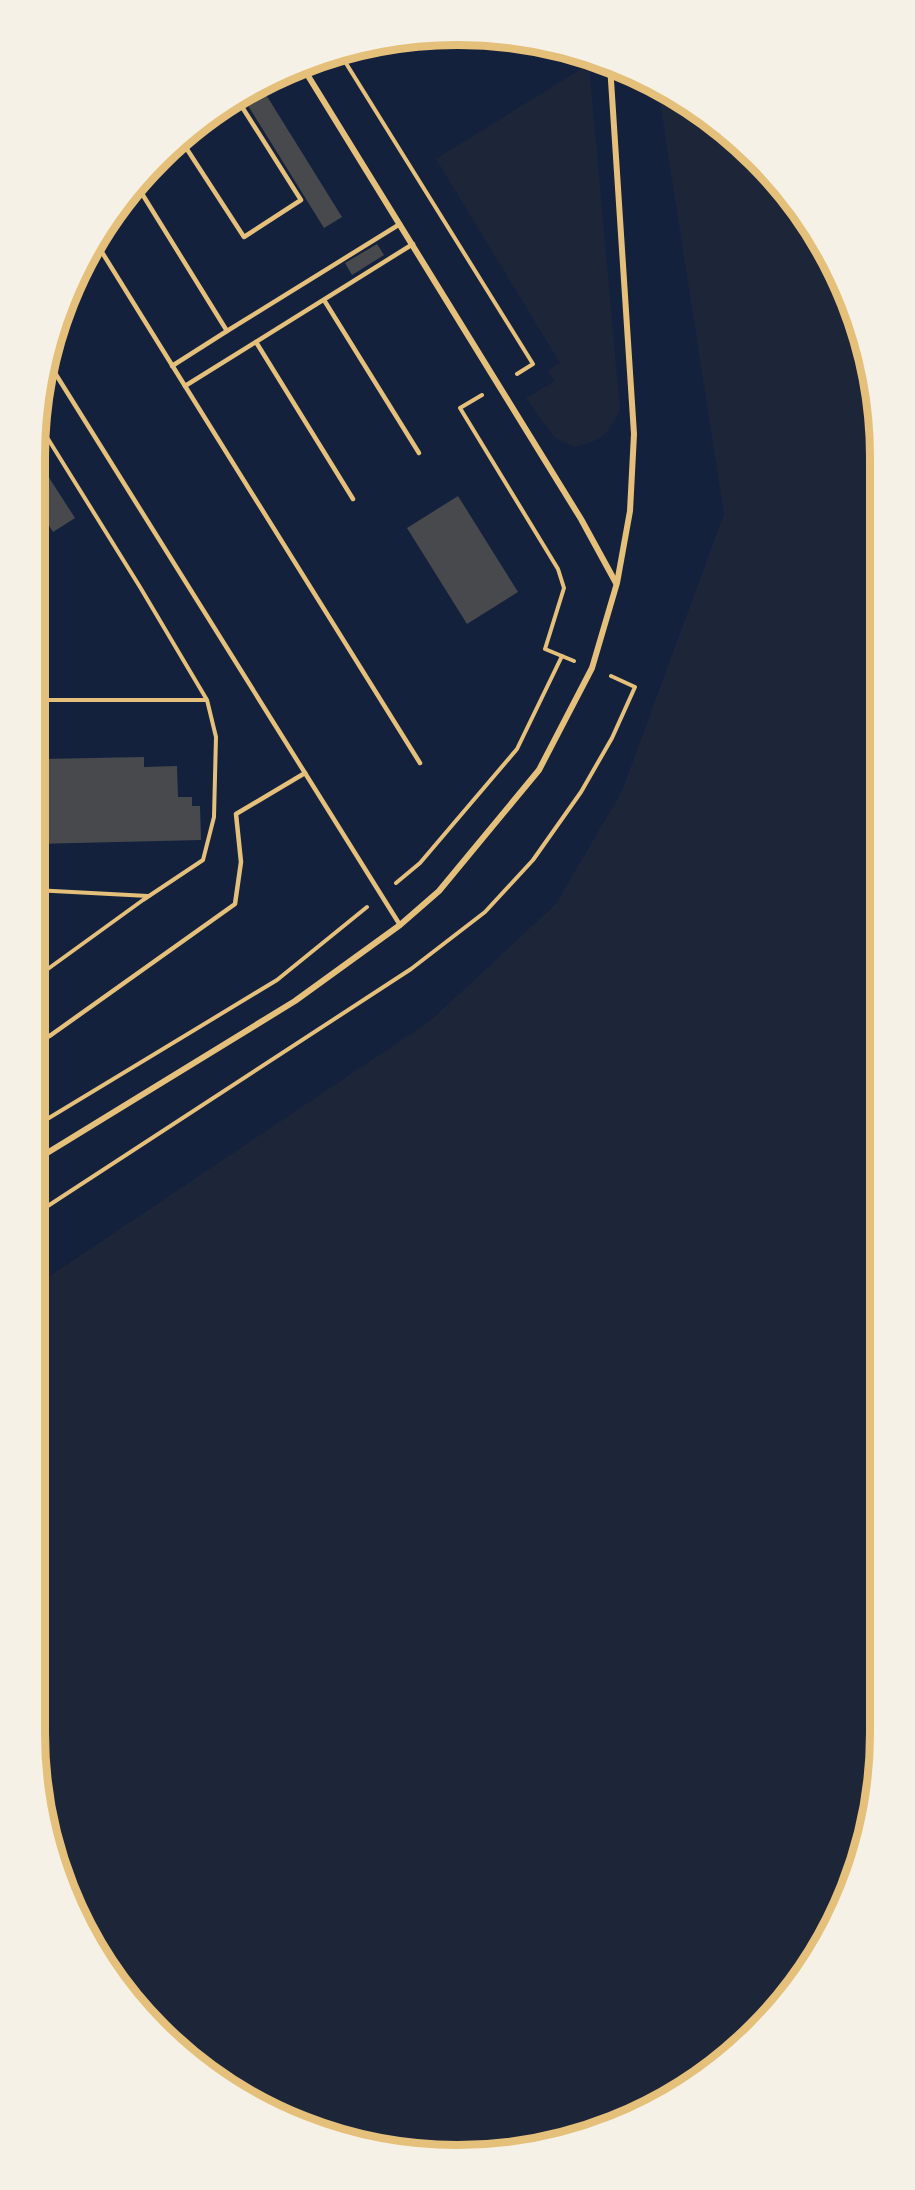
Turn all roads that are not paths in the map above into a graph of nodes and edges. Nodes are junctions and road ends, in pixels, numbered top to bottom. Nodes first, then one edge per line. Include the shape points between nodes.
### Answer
1 (307, 74) edge
2 (611, 74) edge
3 (242, 106) edge
4 (186, 147) edge
5 (141, 193) edge
6 (400, 224) junction
7 (413, 244) junction
8 (101, 250) edge
9 (324, 300) junction
10 (227, 331) junction
11 (256, 342) junction
12 (172, 366) junction
13 (54, 372) edge
14 (185, 386) junction
15 (419, 453) dead end
16 (353, 500) dead end
17 (616, 583) junction
18 (420, 764) dead end
19 (305, 773) junction
20 (400, 925) junction
21 (45, 1039) edge
22 (45, 1154) edge

1 - 6 street
2 - 17 street via 634,434 630,512
3 - 4 lane via 302,201 244,237
5 - 10 lane
6 - 7 street
6 - 10 lane
7 - 9 lane
7 - 17 street
8 - 12 lane
9 - 11 lane
9 - 15 lane
10 - 12 lane
11 - 14 lane
11 - 16 lane
12 - 14 lane
13 - 19 lane
14 - 18 lane
17 - 20 street via 592,668 539,770 438,891
19 - 20 lane
19 - 21 lane via 236,814 241,862 235,904
20 - 22 street via 295,1001

